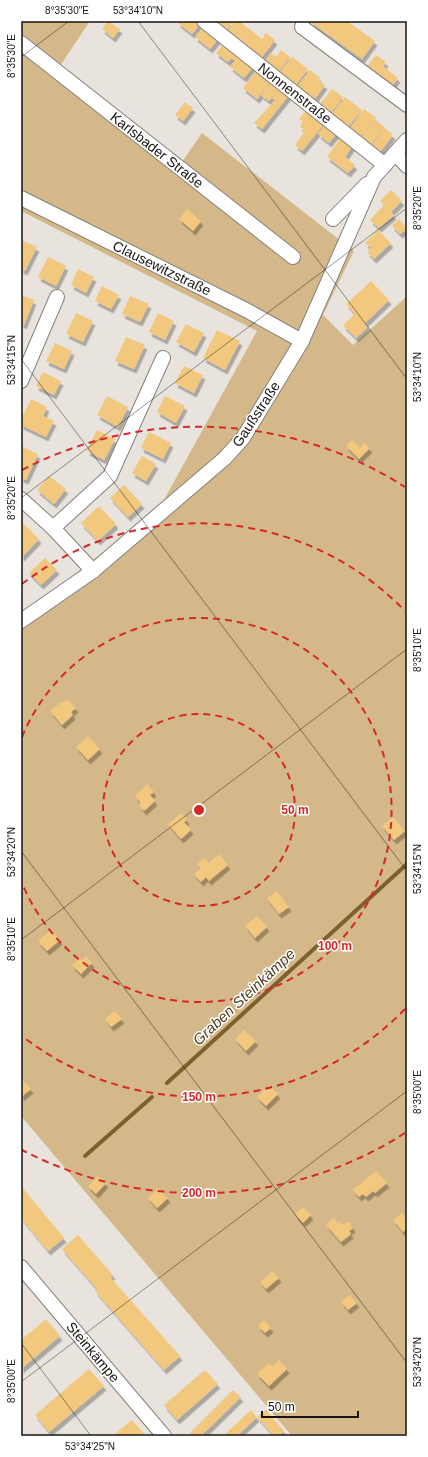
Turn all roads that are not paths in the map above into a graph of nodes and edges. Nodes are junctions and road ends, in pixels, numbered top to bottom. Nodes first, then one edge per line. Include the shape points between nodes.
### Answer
1 (204, 21) edge
2 (302, 27) dead end
3 (21, 44) edge
4 (407, 105) edge
5 (407, 140) edge
6 (395, 153) junction
7 (385, 165) junction
8 (407, 166) edge
9 (374, 177) junction
10 (21, 198) edge
11 (333, 219) dead end
12 (294, 257) dead end
13 (57, 297) dead end
14 (302, 341) junction
15 (163, 358) dead end
16 (21, 381) edge
17 (21, 499) edge
18 (53, 528) junction
19 (94, 570) junction
20 (21, 621) edge
21 (21, 1268) edge
22 (164, 1436) edge

1 - 7 street, Nonnenstraße
2 - 4 street
3 - 12 street, Karlsbader Straße
5 - 6 street, Gaußstraße
6 - 7 street, Gaußstraße
6 - 8 street
7 - 9 street, Gaußstraße
9 - 11 street
9 - 14 street, Gaußstraße
10 - 14 street, Clausewitzstraße via 246,310
13 - 16 street
14 - 19 street, Gaußstraße via 243,438 225,458
15 - 18 street via 110,476
17 - 18 street
18 - 19 street
19 - 20 street, Gaußstraße
21 - 22 street, Steinkämpe

